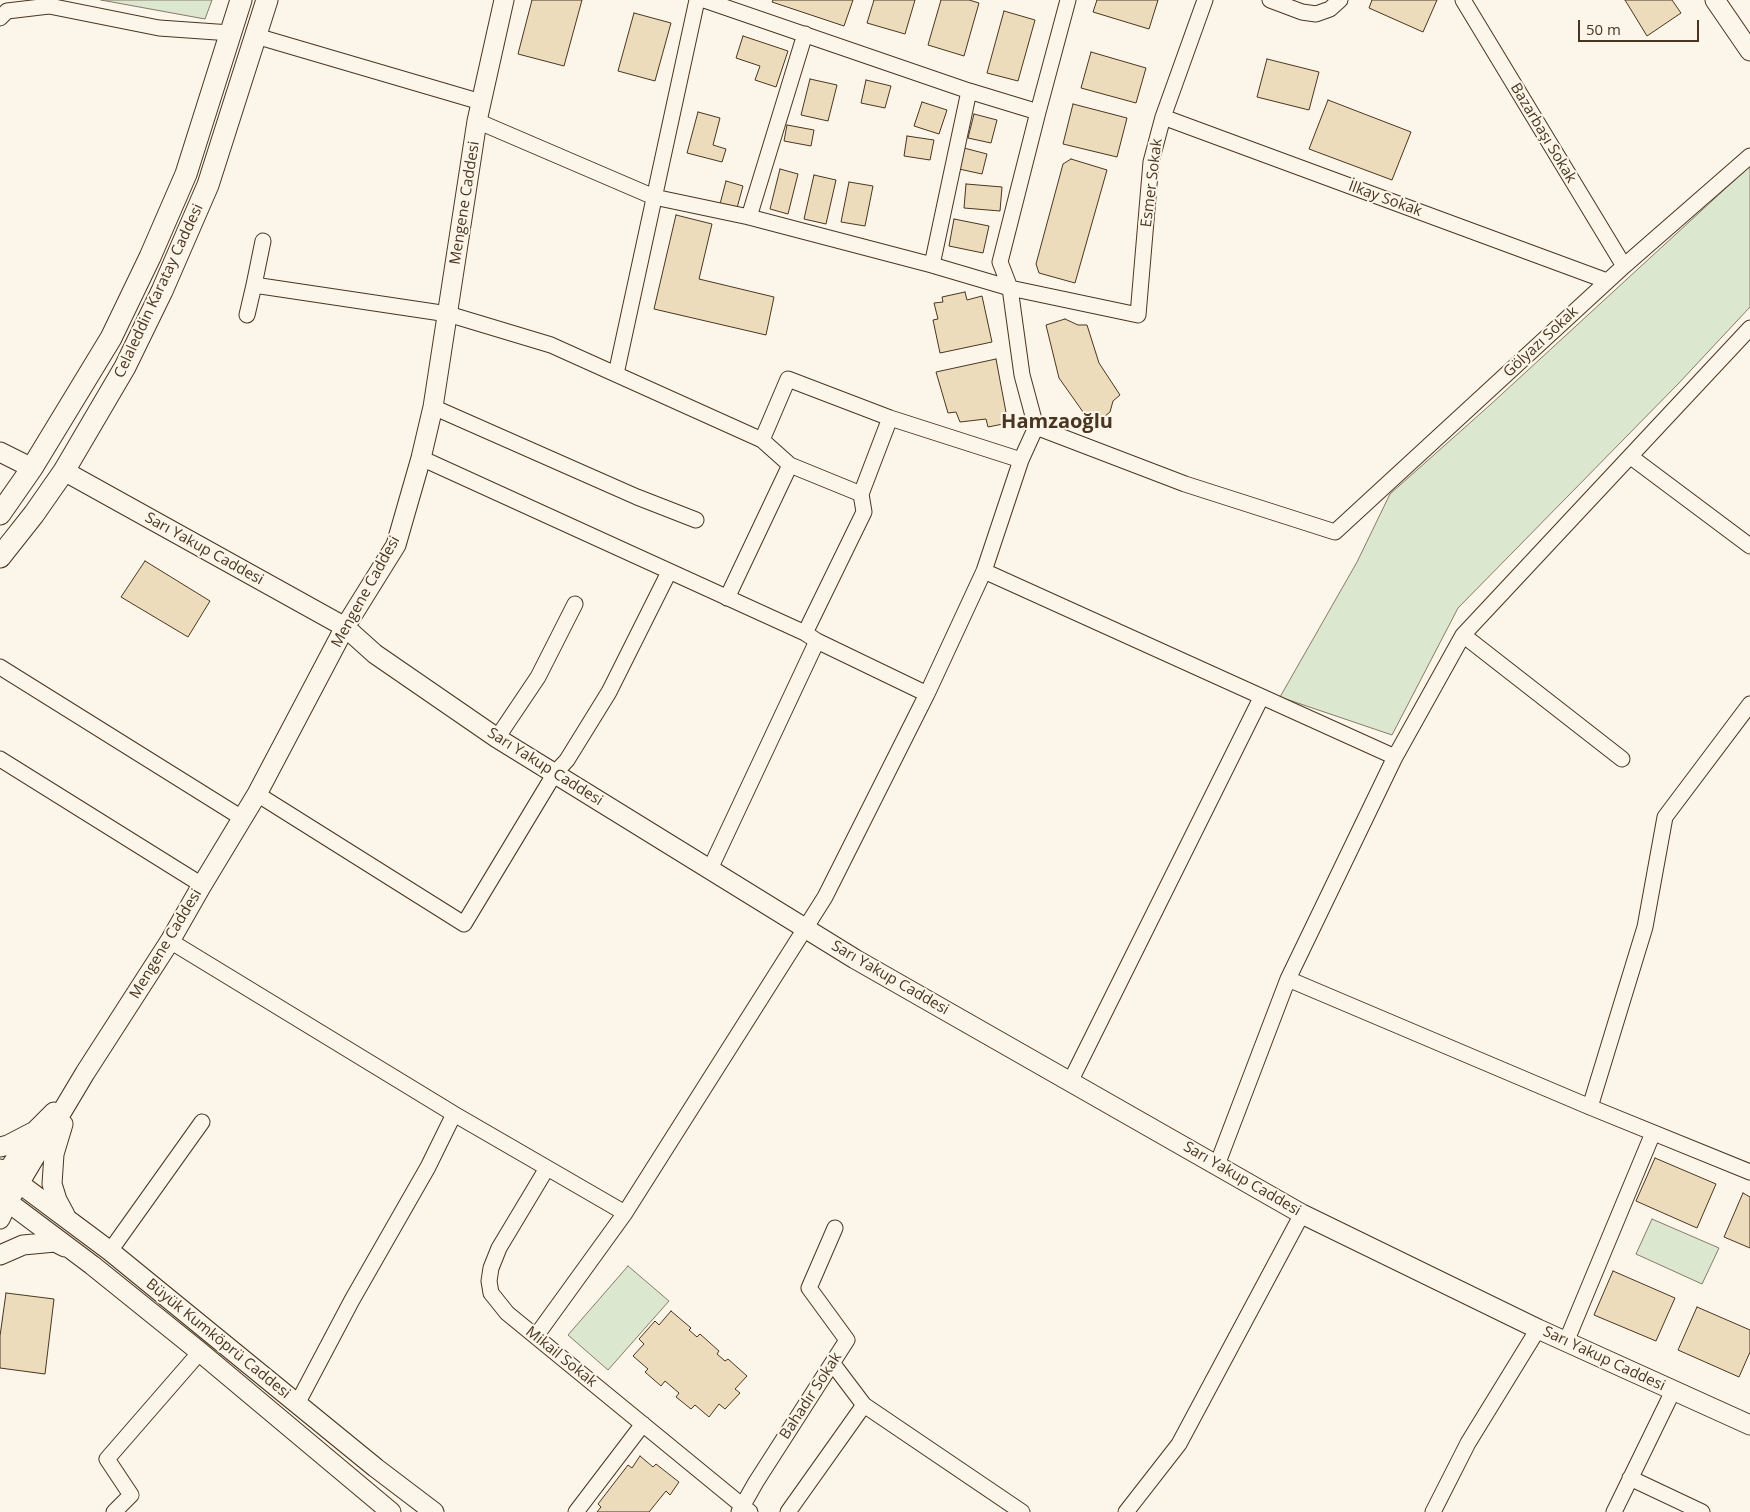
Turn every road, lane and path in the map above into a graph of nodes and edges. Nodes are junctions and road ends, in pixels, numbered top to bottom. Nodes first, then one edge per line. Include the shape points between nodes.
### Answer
1 (241, 0) edge
2 (268, 0) edge
3 (504, 0) edge
4 (697, 0) edge
5 (704, 0) edge
6 (1068, 0) edge
7 (1205, 0) edge
8 (1270, 0) edge
9 (1340, 0) edge
10 (1463, 0) edge
11 (1715, 0) edge
12 (48, 3) edge
13 (0, 18) edge
14 (231, 33) junction
15 (805, 34) junction
16 (256, 36) junction
17 (1750, 51) edge
18 (969, 92) junction
19 (481, 102) junction
20 (1038, 112) junction
21 (1163, 117) junction
22 (478, 121) junction
23 (1750, 156) edge
24 (654, 197) junction
25 (749, 217) junction
26 (263, 241) dead end
27 (932, 265) junction
28 (1624, 266) junction
29 (1608, 282) junction
30 (254, 285) junction
31 (1010, 288) junction
32 (448, 314) junction
33 (247, 316) dead end
34 (1750, 328) edge
35 (616, 374) junction
36 (433, 407) junction
37 (890, 418) junction
38 (1036, 427) junction
39 (762, 440) junction
40 (0, 452) edge
41 (1631, 457) junction
42 (422, 458) junction
43 (1021, 460) junction
44 (790, 465) junction
45 (32, 468) junction
46 (64, 471) junction
47 (861, 494) junction
48 (0, 514) edge
49 (696, 520) dead end
50 (1750, 546) edge
51 (0, 558) edge
52 (984, 571) junction
53 (669, 572) junction
54 (728, 598) junction
55 (575, 604) dead end
56 (345, 627) junction
57 (1463, 635) junction
58 (811, 637) junction
59 (0, 667) edge
60 (927, 694) junction
61 (1261, 698) junction
62 (1750, 704) edge
63 (497, 738) junction
64 (1395, 758) junction
65 (0, 759) edge
66 (1622, 760) dead end
67 (555, 773) junction
68 (257, 794) junction
69 (242, 818) junction
70 (710, 869) junction
71 (202, 885) junction
72 (805, 928) junction
73 (170, 941) junction
74 (1288, 979) junction
75 (1070, 1082) junction
76 (73, 1094) junction
77 (1590, 1107) junction
78 (454, 1114) junction
79 (202, 1122) dead end
80 (34, 1132) junction
81 (1652, 1133) junction
82 (0, 1147) edge
83 (1217, 1165) junction
84 (547, 1168) junction
85 (1750, 1172) edge
86 (7, 1177) edge
87 (3, 1206) edge
88 (625, 1213) junction
89 (1302, 1214) junction
90 (66, 1218) junction
91 (836, 1228) dead end
92 (110, 1251) junction
93 (76, 1253) junction
94 (0, 1255) edge
95 (1538, 1329) junction
96 (536, 1336) junction
97 (1566, 1342) junction
98 (200, 1352) junction
99 (833, 1364) junction
100 (1673, 1391) junction
101 (297, 1404) junction
102 (864, 1405) junction
103 (643, 1424) junction
104 (1750, 1425) edge
105 (1630, 1478) junction
106 (744, 1510) edge
107 (114, 1512) edge
108 (391, 1512) edge
109 (434, 1512) edge
110 (576, 1512) edge
111 (788, 1512) edge
112 (1022, 1512) edge
113 (1126, 1512) edge
114 (1433, 1512) edge
115 (1614, 1512) edge
116 (1702, 1512) edge

1 - 14 main road, Celaleddin Karatay Caddesi
2 - 16 main road, Celaleddin Karatay Caddesi
3 - 19 street, Mengene Caddesi
4 - 24 street
5 - 15 street
6 - 20 street
7 - 21 street, Esmer Sokak
8 - 9 street via 1316,14 1330,9
10 - 28 street, Bazarbaşı Sokak
11 - 17 street
12 - 13 street via 7,11
12 - 14 street via 159,28
14 - 45 main road, Celaleddin Karatay Caddesi via 186,174 150,257 111,338
15 - 18 street
15 - 25 street
16 - 19 street
16 - 46 main road, Celaleddin Karatay Caddesi via 208,185 166,282 125,367
18 - 20 street
18 - 27 street
19 - 22 street, Mengene Caddesi
20 - 31 street via 1000,262
21 - 29 street, İlkay Sokak
21 - 31 street, Esmer Sokak via 1152,162 1138,314
22 - 24 street
22 - 32 street, Mengene Caddesi
23 - 28 street, Gölyazı Sokak
24 - 25 street
24 - 35 street
25 - 27 street
26 - 30 street
27 - 31 street
28 - 29 street, Gölyazı Sokak
29 - 38 street, Gölyazı Sokak via 1335,532 1184,484
30 - 32 street
30 - 33 street
31 - 38 street via 1022,375
32 - 35 street via 551,345
32 - 36 street, Mengene Caddesi
34 - 41 street
35 - 39 street
36 - 42 street, Mengene Caddesi
36 - 49 street
37 - 39 street via 788,379
37 - 43 street
37 - 47 street
38 - 43 street
39 - 44 street
40 - 45 street
41 - 50 street
41 - 57 street
42 - 53 street
42 - 56 street, Mengene Caddesi via 396,545
43 - 52 street
44 - 47 street
44 - 54 street
45 - 48 main road, Celaleddin Karatay Caddesi
46 - 51 main road, Celaleddin Karatay Caddesi
46 - 56 street, Sarı Yakup Caddesi
47 - 58 street via 864,512
52 - 60 street
52 - 61 street
53 - 54 street
53 - 67 street via 609,692 567,760
54 - 58 street
55 - 63 street via 538,677
56 - 63 street, Sarı Yakup Caddesi via 376,654
56 - 68 street, Mengene Caddesi
57 - 64 street
57 - 66 street
58 - 60 street
58 - 70 street
59 - 69 street
60 - 72 street via 825,897
61 - 64 street
61 - 75 street
62 - 77 street via 1665,817 1645,927
63 - 67 street, Sarı Yakup Caddesi
64 - 74 street
65 - 71 street
67 - 68 street via 464,924
67 - 70 street, Sarı Yakup Caddesi
68 - 69 street, Mengene Caddesi
69 - 71 street, Mengene Caddesi
70 - 72 street, Sarı Yakup Caddesi
71 - 73 street, Mengene Caddesi
72 - 75 street, Sarı Yakup Caddesi via 855,960
72 - 88 street
73 - 76 street, Mengene Caddesi
73 - 78 street
74 - 77 street
74 - 83 street
75 - 83 street, Sarı Yakup Caddesi
76 - 80 street
76 - 86 street
76 - 90 street via 54,1154 52,1177 57,1200
77 - 81 street
78 - 84 street
78 - 101 street
79 - 92 street
80 - 82 street
80 - 86 street
81 - 85 street
81 - 97 street
83 - 89 street, Sarı Yakup Caddesi
84 - 88 street
84 - 96 street, Mikail Sokak via 499,1248 489,1281 491,1293 507,1312
86 - 87 street
86 - 90 street, Büyük Kumköprü Caddesi
87 - 93 street, Büyük Kumköprü Caddesi
88 - 96 street
89 - 95 street, Sarı Yakup Caddesi
89 - 113 street via 1180,1444
90 - 92 street, Büyük Kumköprü Caddesi
91 - 99 street, Bahadır Sokak via 809,1288 847,1340
92 - 101 street, Büyük Kumköprü Caddesi
93 - 94 street via 55,1242 24,1244
93 - 98 street, Büyük Kumköprü Caddesi
95 - 97 street, Sarı Yakup Caddesi
95 - 114 street via 1468,1443
96 - 103 street, Mikail Sokak
97 - 100 street, Sarı Yakup Caddesi
98 - 107 street via 107,1459 131,1495
98 - 108 street, Büyük Kumköprü Caddesi
99 - 102 street
99 - 106 street, Bahadır Sokak via 756,1482
100 - 104 street, Sarı Yakup Caddesi
100 - 105 street
101 - 109 street, Büyük Kumköprü Caddesi
102 - 111 street
102 - 112 street
103 - 106 street, Mikail Sokak
103 - 110 street
105 - 115 street
105 - 116 street

